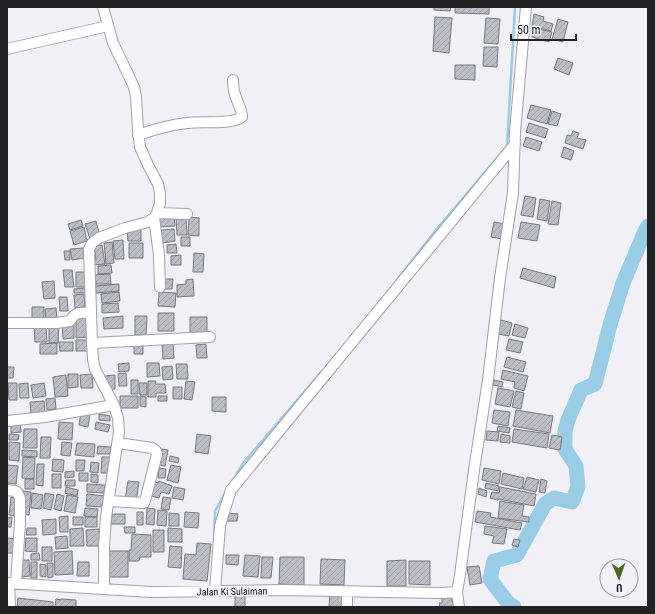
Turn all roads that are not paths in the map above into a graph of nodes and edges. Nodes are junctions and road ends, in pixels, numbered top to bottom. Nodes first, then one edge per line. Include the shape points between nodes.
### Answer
1 (103, 7) edge
2 (526, 7) edge
3 (108, 26) junction
4 (7, 49) edge
5 (233, 80) dead end
6 (138, 136) junction
7 (515, 144) junction
8 (187, 214) dead end
9 (156, 216) junction
10 (160, 287) dead end
11 (91, 313) junction
12 (7, 323) edge
13 (210, 337) dead end
14 (92, 343) junction
15 (114, 405) junction
16 (7, 421) edge
17 (118, 443) junction
18 (7, 490) edge
19 (109, 501) junction
20 (11, 583) edge
21 (104, 589) junction
22 (215, 591) junction
23 (347, 592) junction
24 (457, 592) junction
25 (10, 600) edge
26 (347, 607) edge
27 (459, 607) edge

1 - 3 street
2 - 7 street
3 - 4 street
3 - 6 street via 113,43 134,87
5 - 6 street via 242,112 239,119 169,126
6 - 9 street via 142,151 158,184 160,203
7 - 22 street via 231,490 220,526
7 - 24 street via 513,193
8 - 9 street
9 - 10 street
9 - 11 street via 148,222 125,228 92,243
11 - 12 street via 74,314 70,321 56,323
11 - 14 street
13 - 14 street
14 - 15 street via 95,369
15 - 16 street
15 - 17 street via 118,418
17 - 19 street
17 - 19 street via 152,448 157,454 145,501
18 - 20 street via 17,492 20,498 20,536
19 - 21 street via 104,546
20 - 21 street, Jalan Ki Sulaiman
20 - 25 street
21 - 22 street, Jalan Ki Sulaiman via 151,592
22 - 23 street, Jalan Ki Sulaiman
23 - 24 street, Jalan Ki Sulaiman
23 - 26 street
24 - 27 street

